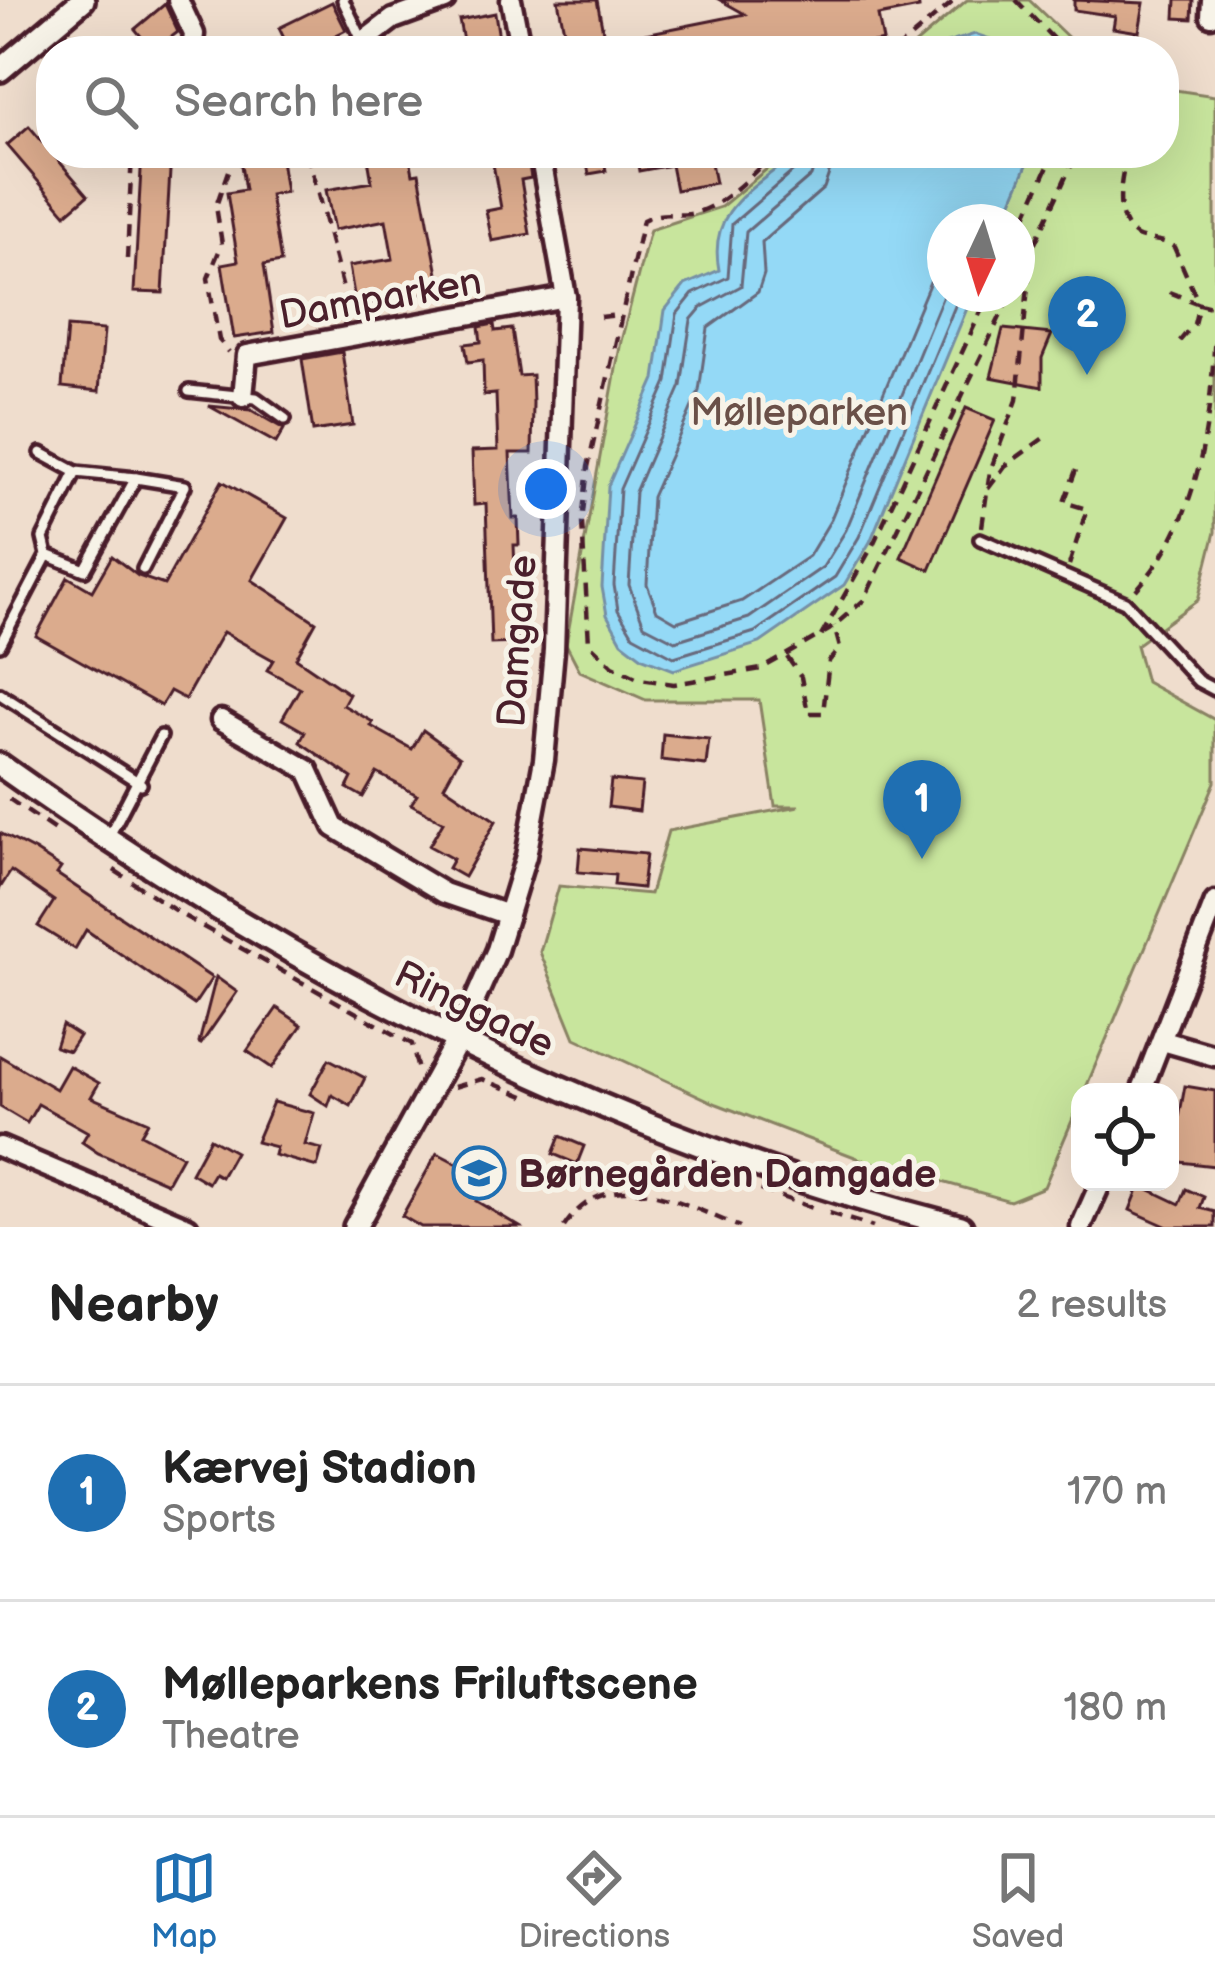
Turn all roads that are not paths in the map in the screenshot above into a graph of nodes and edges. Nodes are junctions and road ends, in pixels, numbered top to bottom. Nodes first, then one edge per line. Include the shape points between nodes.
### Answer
1 (83, 0) edge
2 (178, 0) edge
3 (343, 0) edge
4 (445, 0) edge
5 (511, 0) edge
6 (40, 36) edge
7 (194, 36) edge
8 (354, 36) edge
9 (371, 36) edge
10 (517, 36) edge
11 (36, 40) edge
12 (0, 70) edge
13 (543, 168) edge
14 (566, 297) junction
15 (189, 392) dead end
16 (244, 397) junction
17 (285, 419) dead end
18 (41, 452) dead end
19 (76, 472) junction
20 (136, 478) junction
21 (980, 539) road end
22 (47, 555) junction
23 (143, 569) dead end
24 (0, 644) edge
25 (1215, 690) edge
26 (0, 694) edge
27 (221, 720) dead end
28 (161, 736) dead end
29 (0, 765) edge
30 (141, 784) junction
31 (106, 840) junction
32 (1215, 902) edge
33 (508, 915) junction
34 (1163, 1041) junction
35 (457, 1043) junction
36 (1215, 1056) edge
37 (1145, 1083) edge
38 (0, 1148) edge
39 (1097, 1191) edge
40 (188, 1227) edge
41 (355, 1227) edge
42 (961, 1227) edge
43 (1081, 1227) edge

1 - 6 street
2 - 7 street
3 - 8 lane
4 - 9 street
5 - 10 street
11 - 12 street
13 - 14 street, Damgade
14 - 16 street, Damparken via 247,355
14 - 33 street, Damgade via 546,738
15 - 16 lane
16 - 17 lane
18 - 19 lane
19 - 20 lane
19 - 22 lane via 43,538
20 - 22 lane via 85,570
20 - 23 lane via 185,486
21 - 25 lane via 1125,602
22 - 24 lane
26 - 30 lane
27 - 33 street via 308,770 334,827 444,893
28 - 30 lane
29 - 31 street, Ringgade
30 - 31 lane
31 - 35 street, Ringgade via 302,961
32 - 34 street
33 - 35 street, Damgade
34 - 36 street
34 - 37 street
35 - 41 street, Damgade
35 - 42 street, Ringgade via 802,1184
38 - 40 street
39 - 43 street

